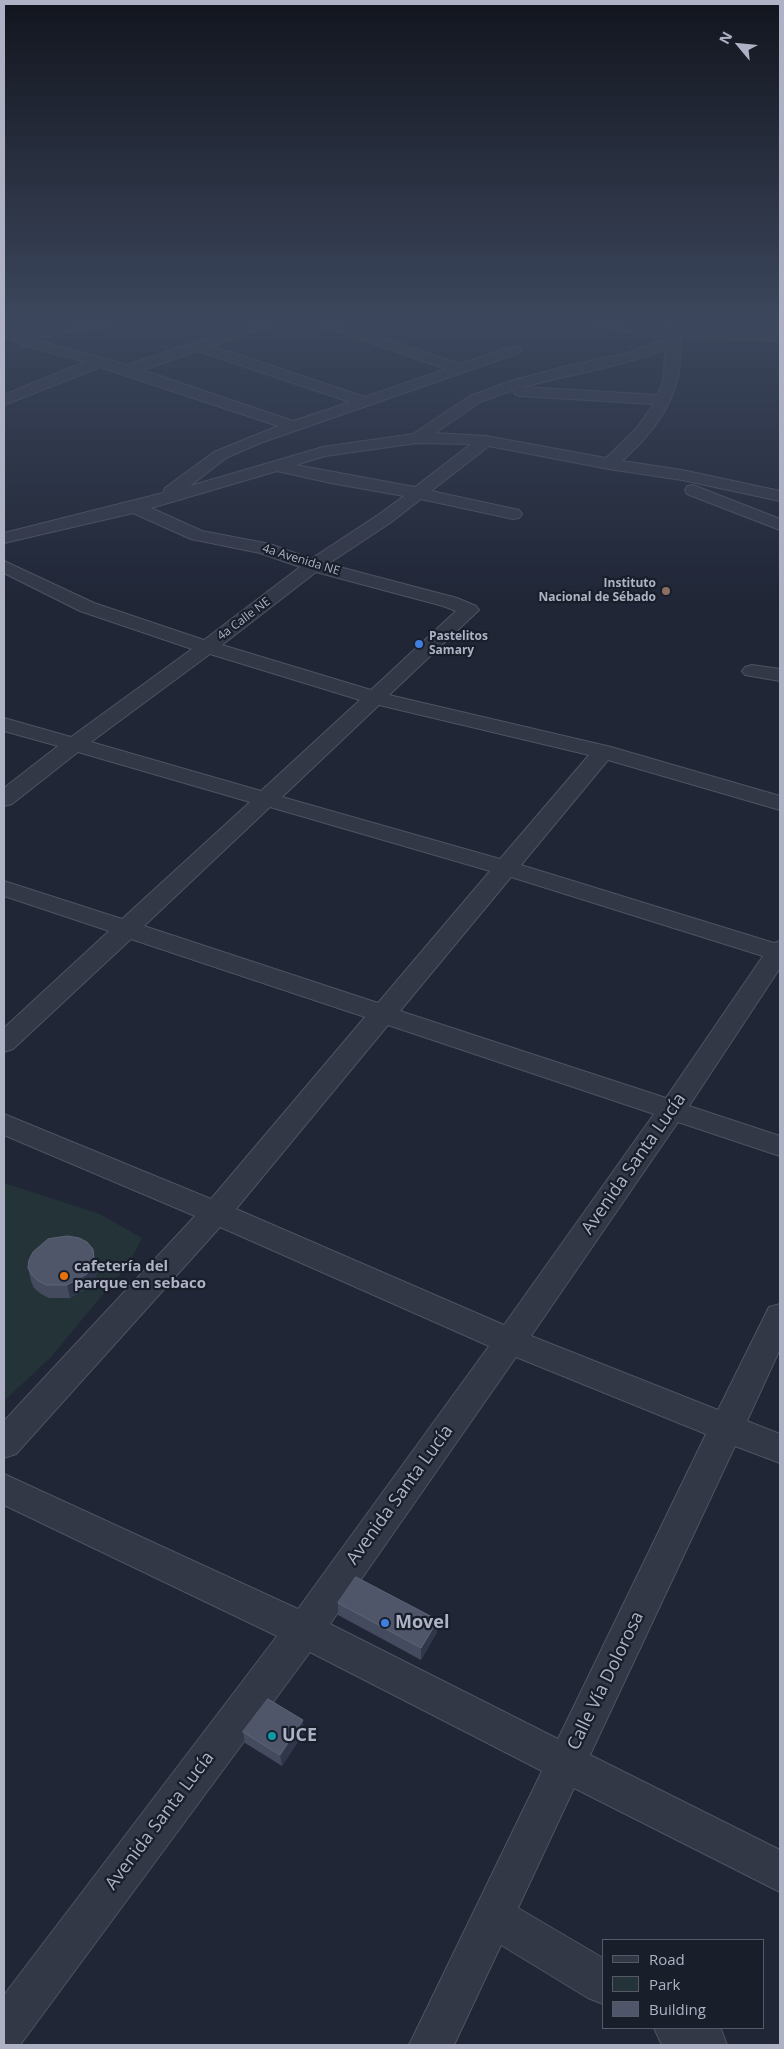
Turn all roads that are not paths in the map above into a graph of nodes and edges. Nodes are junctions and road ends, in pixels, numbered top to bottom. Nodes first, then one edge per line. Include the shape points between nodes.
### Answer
1 (257, 414) edge
2 (333, 414) edge
3 (453, 414) edge
4 (656, 414) edge
5 (296, 427) junction
6 (417, 438) junction
7 (486, 441) junction
8 (609, 464) junction
9 (275, 465) junction
10 (654, 472) junction
11 (418, 493) junction
12 (780, 496) edge
13 (162, 499) junction
14 (135, 507) junction
15 (513, 514) dead end
16 (780, 525) edge
17 (5, 539) edge
18 (4, 566) edge
19 (313, 566) junction
20 (207, 647) junction
21 (752, 671) dead end
22 (780, 675) edge
23 (374, 698) junction
24 (4, 724) edge
25 (73, 744) junction
26 (603, 752) junction
27 (4, 799) edge
28 (266, 799) junction
29 (780, 803) edge
30 (506, 868) junction
31 (4, 888) edge
32 (126, 929) junction
33 (779, 950) edge
34 (383, 1014) junction
35 (4, 1043) edge
36 (672, 1110) junction
37 (4, 1124) edge
38 (31, 1134) junction
39 (780, 1146) edge
40 (4, 1147) edge
41 (216, 1213) junction
42 (780, 1316) edge
43 (510, 1341) junction
44 (726, 1428) junction
45 (4, 1444) edge
46 (780, 1449) edge
47 (4, 1489) edge
48 (304, 1630) junction
49 (566, 1763) junction
50 (780, 1872) edge
51 (493, 1916) junction
52 (602, 1982) edge
53 (678, 2029) edge
54 (4, 2030) edge
55 (431, 2045) edge
56 (705, 2045) edge

1 - 5 street
2 - 5 street
3 - 6 street
4 - 8 street
5 - 13 street via 220,455
6 - 7 street
6 - 9 street via 323,452
7 - 8 street
7 - 11 street, 4a Calle NE
8 - 10 street
9 - 11 street
9 - 13 street
10 - 12 street
10 - 16 street
11 - 15 street
11 - 19 street, 4a Calle NE
13 - 14 street
14 - 17 street
14 - 19 street, 4a Avenida NE via 197,535 264,548
18 - 20 street via 87,607
19 - 20 street, 4a Calle NE
19 - 23 street, 4a Avenida NE via 450,602 469,610
20 - 23 street
20 - 25 street, 4a Calle NE
21 - 22 street
23 - 26 street
23 - 28 street
24 - 25 street
25 - 27 street, 4a Calle NE
25 - 28 street
26 - 29 street
26 - 30 street
28 - 30 street
28 - 32 street
30 - 33 street
30 - 34 street
31 - 32 street
32 - 34 street
32 - 35 street
33 - 36 street, Avenida Santa Lucía
34 - 36 street
34 - 41 street
36 - 39 street
36 - 43 street, Avenida Santa Lucía
37 - 38 street
38 - 40 street
38 - 41 street
41 - 43 street
41 - 45 street
42 - 44 street, Calle Vía Dolorosa
43 - 44 street
43 - 48 street, Avenida Santa Lucía
44 - 46 street
44 - 49 street, Calle Vía Dolorosa
47 - 48 street
48 - 49 street
48 - 54 street, Avenida Santa Lucía
49 - 50 street
49 - 51 street, Calle Vía Dolorosa
51 - 52 street
51 - 55 street, Calle Vía Dolorosa
53 - 56 street

